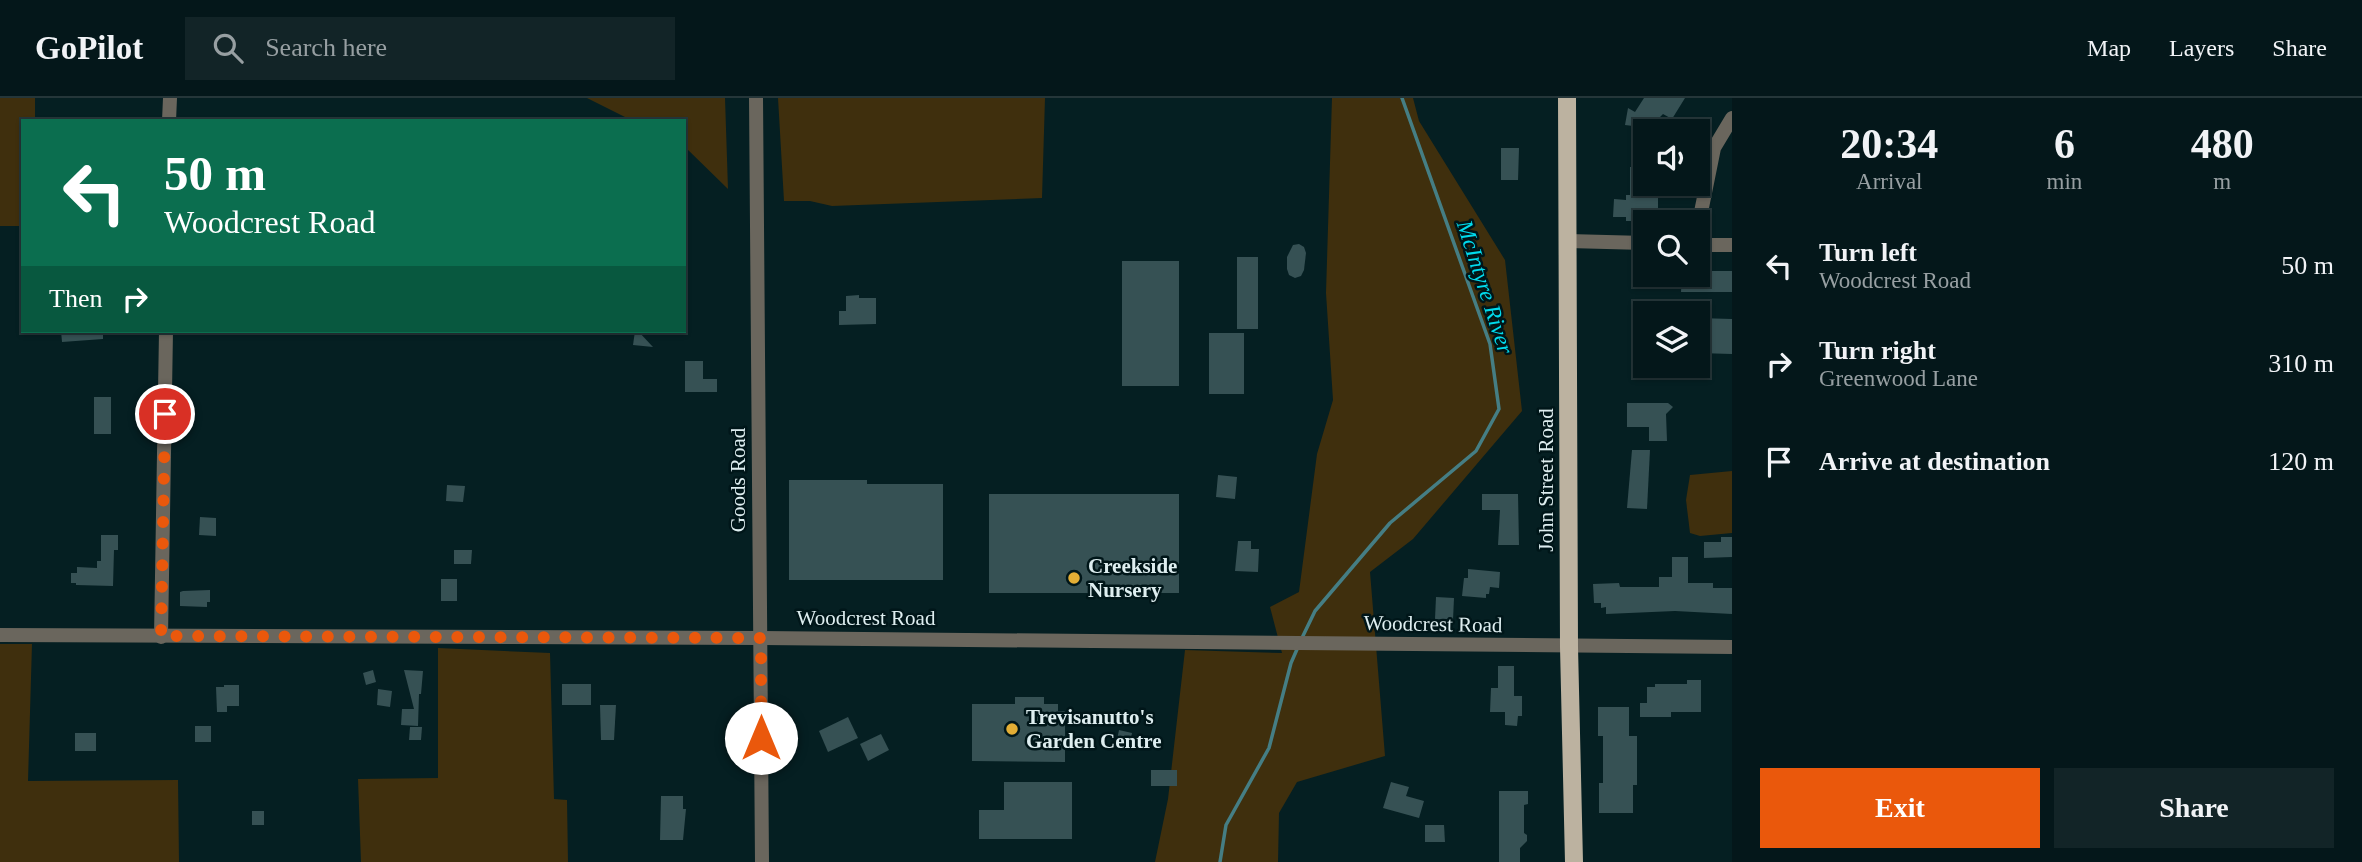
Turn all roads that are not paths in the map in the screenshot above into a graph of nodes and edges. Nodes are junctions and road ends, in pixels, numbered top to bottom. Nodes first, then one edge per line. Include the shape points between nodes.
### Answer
1 (170, 98) edge
2 (756, 98) edge
3 (1567, 98) edge
4 (1732, 118) edge
5 (169, 119) edge
6 (1701, 210) edge
7 (1568, 241) junction
8 (1633, 243) edge
9 (1710, 245) edge
10 (1732, 245) edge
11 (166, 333) edge
12 (0, 635) edge
13 (161, 636) junction
14 (761, 638) junction
15 (1569, 647) junction
16 (1732, 647) edge
17 (762, 862) edge
18 (1574, 862) edge

1 - 5 street
2 - 14 street, Goods Road
3 - 7 main road, John Street Road
4 - 6 street via 1714,148
7 - 8 street
7 - 15 main road, John Street Road
9 - 10 street
11 - 13 street
12 - 13 street, Woodcrest Road
13 - 14 street, Woodcrest Road
14 - 15 street, Woodcrest Road
14 - 17 street, Goods Road
15 - 16 street, Woodcrest Road
15 - 18 main road, John Street Road

